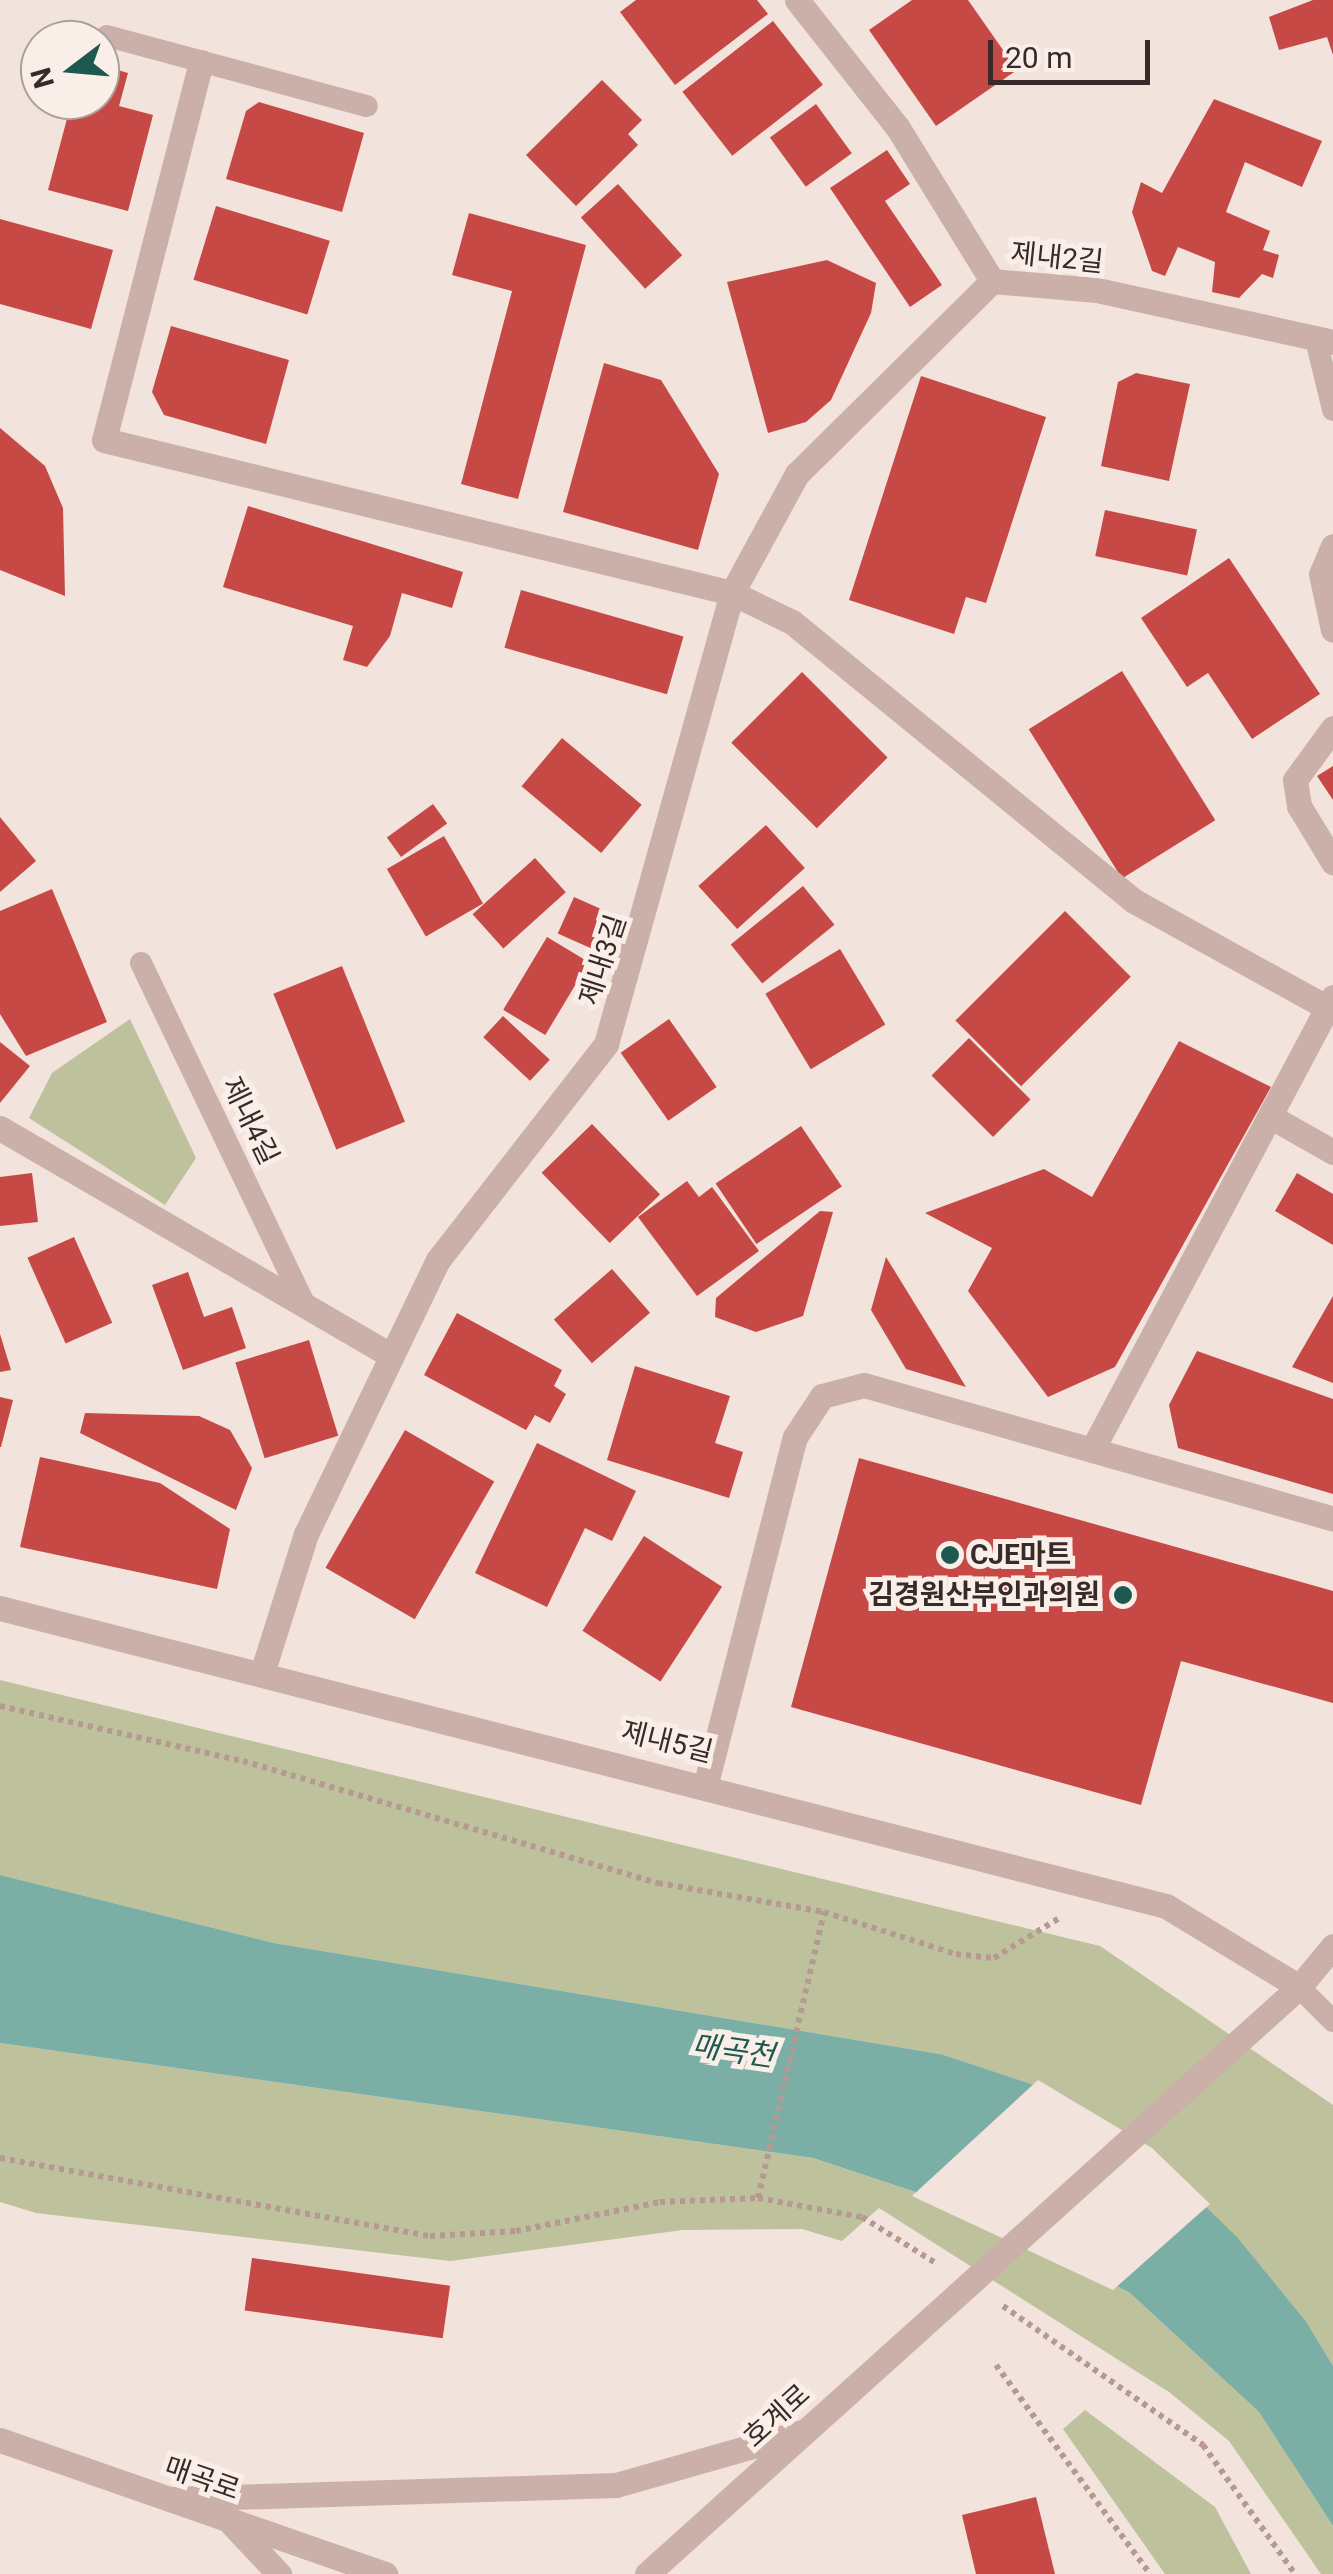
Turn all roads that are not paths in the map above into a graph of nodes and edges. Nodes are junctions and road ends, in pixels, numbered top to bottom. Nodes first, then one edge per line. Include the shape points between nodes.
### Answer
1 (797, 0) edge
2 (120, 40) edge
3 (201, 62) junction
4 (367, 106) dead end
5 (992, 281) junction
6 (1324, 341) edge
7 (1333, 410) edge
8 (1333, 546) edge
9 (732, 593) junction
10 (1333, 630) edge
11 (1333, 728) edge
12 (1333, 862) edge
13 (141, 963) dead end
14 (1330, 1003) edge
15 (1275, 1119) junction
16 (0, 1128) edge
17 (1333, 1152) edge
18 (304, 1306) junction
19 (390, 1355) junction
20 (1092, 1450) junction
21 (1333, 1519) edge
22 (0, 1608) edge
23 (263, 1670) junction
24 (706, 1783) junction
25 (1333, 1946) edge
26 (1299, 1986) junction
27 (1333, 2021) edge
28 (806, 2431) junction
29 (0, 2440) edge
30 (170, 2499) junction
31 (229, 2520) junction
32 (279, 2574) edge
33 (384, 2574) edge
34 (646, 2574) edge

1 - 5 street, 제내2길 via 898,128
2 - 3 lane
3 - 4 lane
3 - 9 street via 104,440
5 - 6 street, 제내2길 via 1098,290
5 - 9 street, 제내3길 via 796,474
6 - 7 lane
8 - 10 street via 1321,574
9 - 14 street via 792,622 1134,901
9 - 19 street, 제내3길 via 606,1044 438,1260
11 - 12 street via 1295,780 1299,806
13 - 18 lane, 제내4길
14 - 15 street
15 - 17 street
15 - 20 street
16 - 18 street
18 - 19 street
19 - 23 street, 제내3길 via 306,1534
20 - 21 street
20 - 24 street via 864,1386 822,1396 795,1437
22 - 23 street, 제내5길
23 - 24 street, 제내5길
24 - 26 street, 제내5길 via 1166,1906
25 - 26 street
26 - 27 lane
26 - 28 street, 호계로, bridge
28 - 30 street via 616,2485
28 - 34 street, 호계로
29 - 30 street, 매곡로
30 - 31 street, 매곡로
31 - 32 street
31 - 33 street, 매곡로

